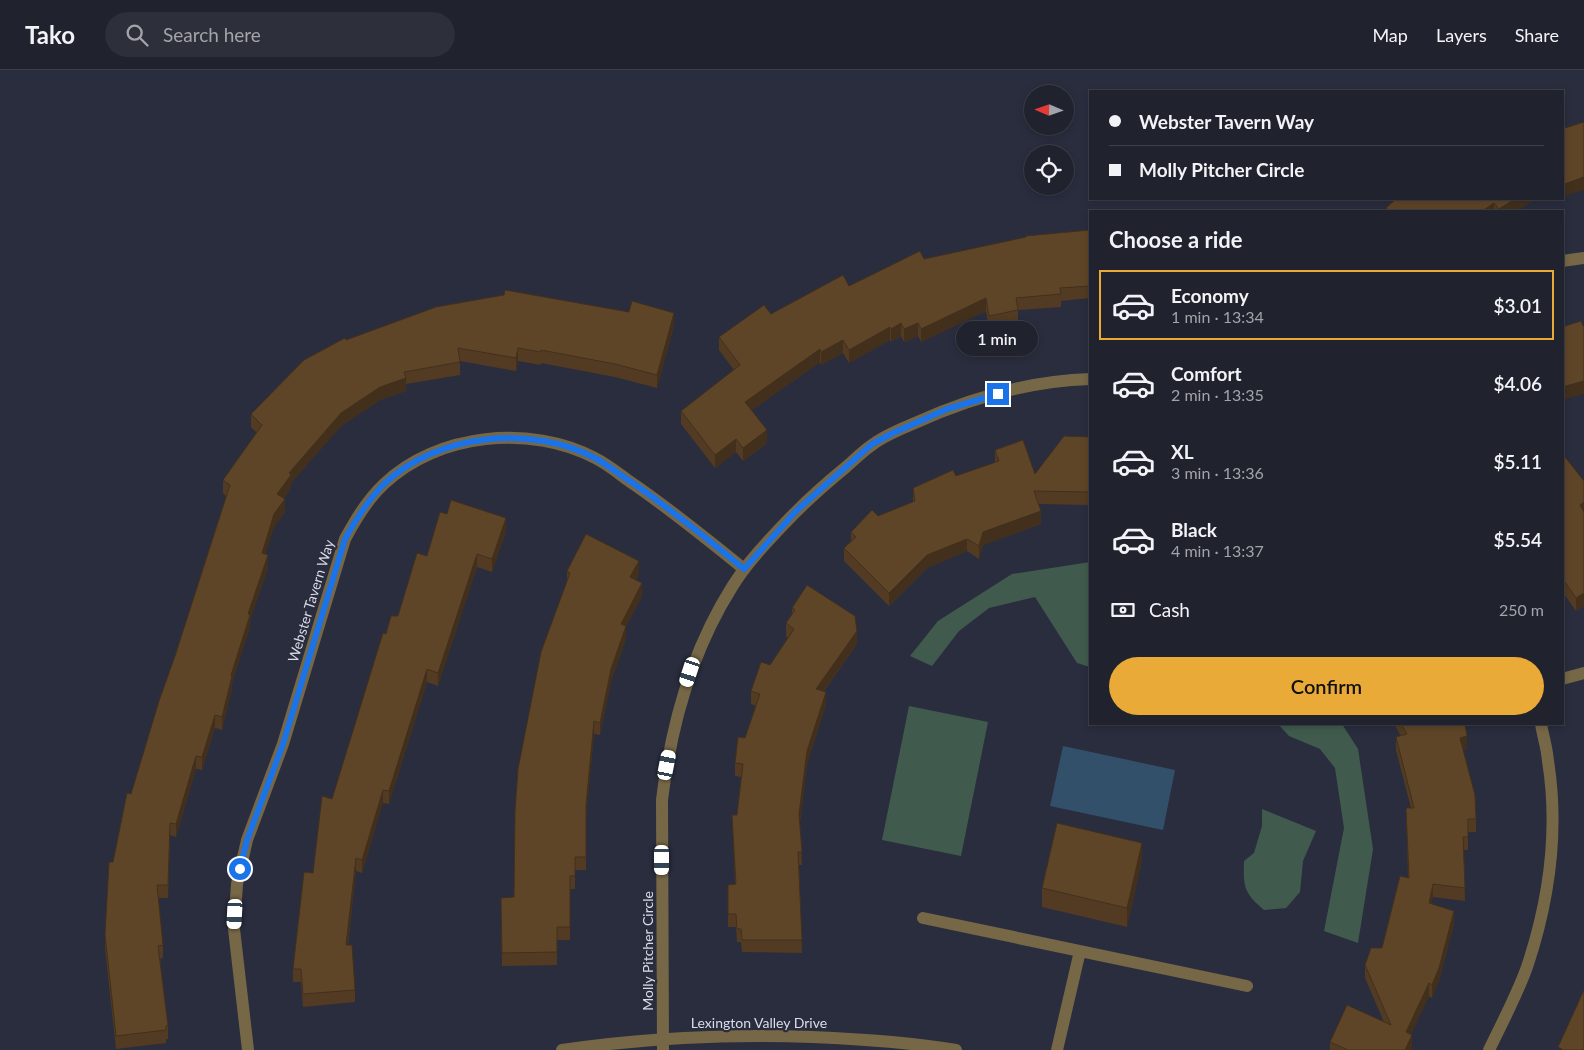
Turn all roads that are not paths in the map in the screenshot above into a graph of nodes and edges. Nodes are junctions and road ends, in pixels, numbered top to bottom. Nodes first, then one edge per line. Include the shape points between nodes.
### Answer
1 (1584, 258) edge
2 (1564, 261) edge
3 (1089, 379) edge
4 (744, 569) junction
5 (1584, 673) edge
6 (1564, 678) edge
7 (1541, 725) edge
8 (923, 918) dead end
9 (1080, 951) junction
10 (1247, 986) dead end
11 (663, 1044) edge
12 (248, 1050) edge
13 (562, 1050) edge
14 (956, 1050) edge
15 (1056, 1050) edge
16 (1489, 1050) edge

1 - 2 street
3 - 4 street, Molly Pitcher Circle via 1015,389 947,409 872,444 817,491
4 - 11 street, Molly Pitcher Circle via 720,607 690,672 667,765 662,800
4 - 12 street, Webster Tavern Way via 686,522 595,458 575,449 532,438 487,438 444,448 412,463 385,483 362,509 345,539 283,744 247,840 237,884 234,929
5 - 6 street
7 - 16 street via 1549,761 1553,817 1551,861 1542,916 1526,969
8 - 9 street
9 - 10 street
9 - 15 street
11 - 13 street, Lexington Valley Drive
11 - 14 street, Lexington Valley Drive via 763,1035 863,1039

